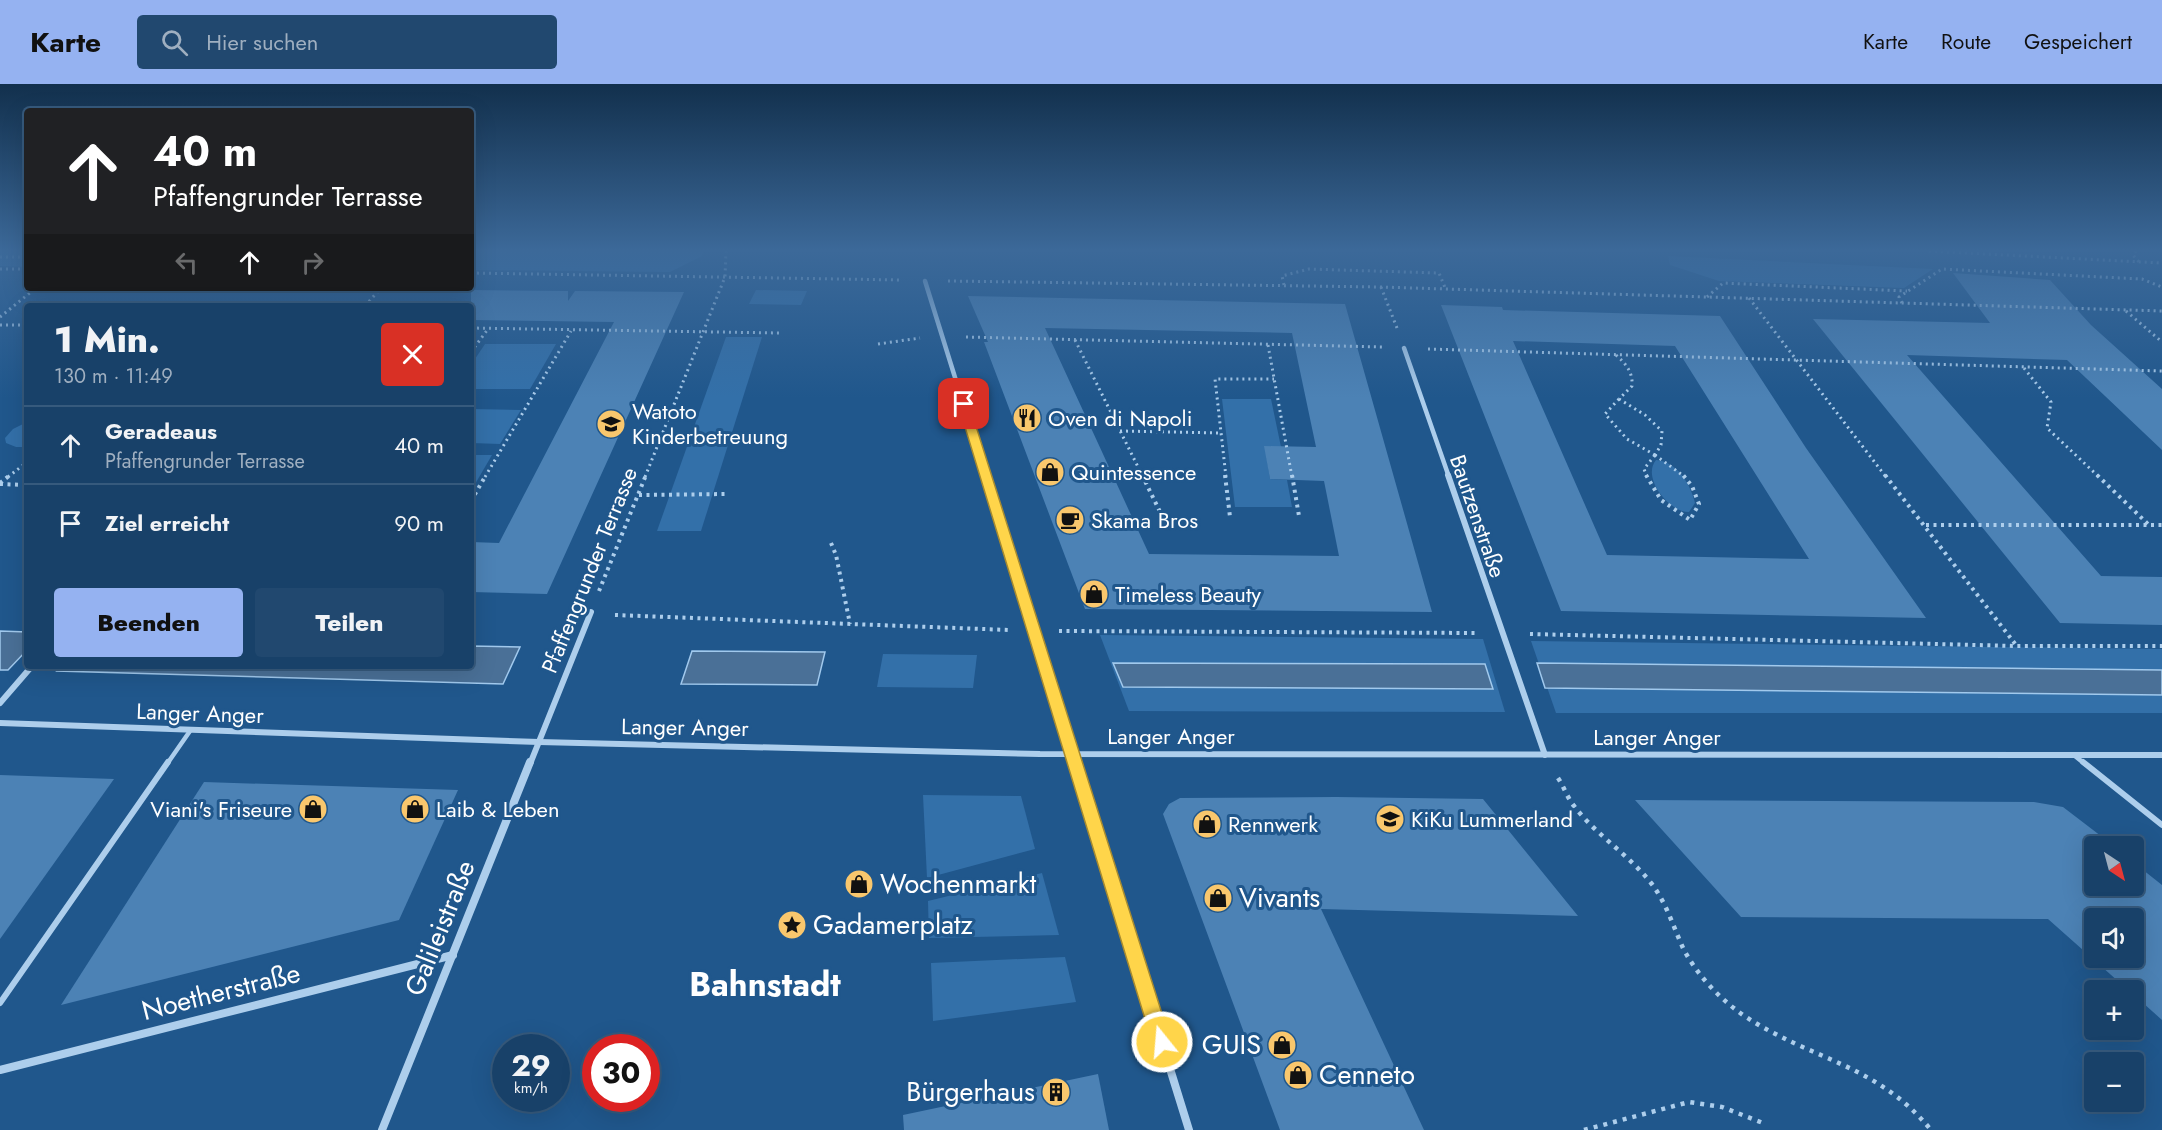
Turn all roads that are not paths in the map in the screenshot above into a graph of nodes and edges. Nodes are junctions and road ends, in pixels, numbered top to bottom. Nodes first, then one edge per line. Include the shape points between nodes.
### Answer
1 (931, 300) edge
2 (1404, 348) road end
3 (591, 612) road end
4 (29, 669) edge
5 (0, 703) edge
6 (0, 723) edge
7 (190, 731) junction
8 (539, 742) junction
9 (1073, 754) junction
10 (1545, 755) junction
11 (2162, 755) edge
12 (2075, 756) junction
13 (2162, 825) edge
14 (453, 955) junction
15 (0, 1003) edge
16 (0, 1070) edge
17 (382, 1130) edge
18 (1189, 1130) edge

1 - 9 street
2 - 10 street, Bautzenstraße
3 - 8 street, Pfaffengrunder Terrasse
4 - 5 street
6 - 7 street, Langer Anger
7 - 8 street, Langer Anger
7 - 15 lane
8 - 9 street, Langer Anger
8 - 14 street, Galileistraße
9 - 10 street, Langer Anger
9 - 18 street
10 - 12 street, Langer Anger
11 - 12 street, Langer Anger
12 - 13 lane
14 - 16 street, Noetherstraße
14 - 17 street, Galileistraße

